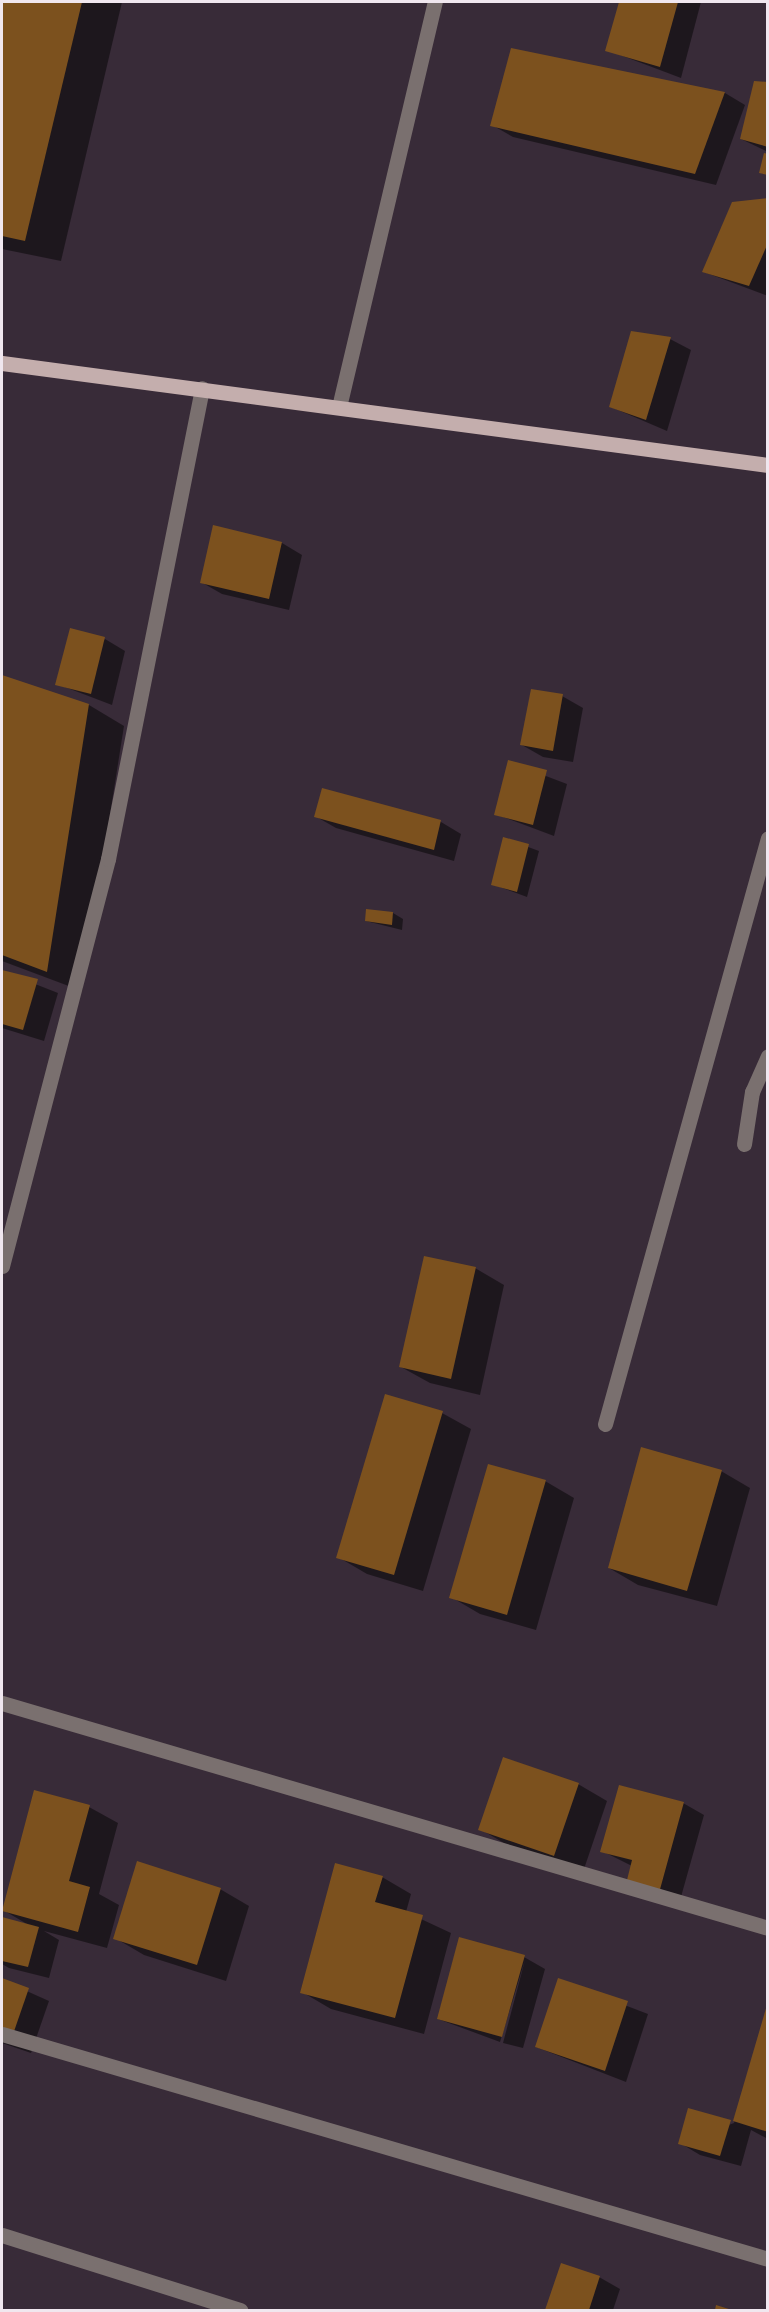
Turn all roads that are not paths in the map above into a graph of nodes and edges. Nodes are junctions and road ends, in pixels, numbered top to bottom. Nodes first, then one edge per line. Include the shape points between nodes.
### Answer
1 (435, 2) edge
2 (2, 363) edge
3 (202, 388) junction
4 (339, 407) junction
5 (768, 465) edge
6 (768, 838) edge
7 (768, 1056) edge
8 (744, 1144) dead end
9 (2, 1266) edge
10 (605, 1424) dead end
11 (2, 1703) edge
12 (768, 1928) edge
13 (2, 2034) edge
14 (2, 2235) edge
15 (768, 2259) edge
16 (240, 2310) edge

1 - 4 street
2 - 3 main road
3 - 4 main road
3 - 9 street via 108,859
4 - 5 main road
6 - 10 street
7 - 8 street via 752,1092
11 - 12 street
13 - 15 street
14 - 16 street

